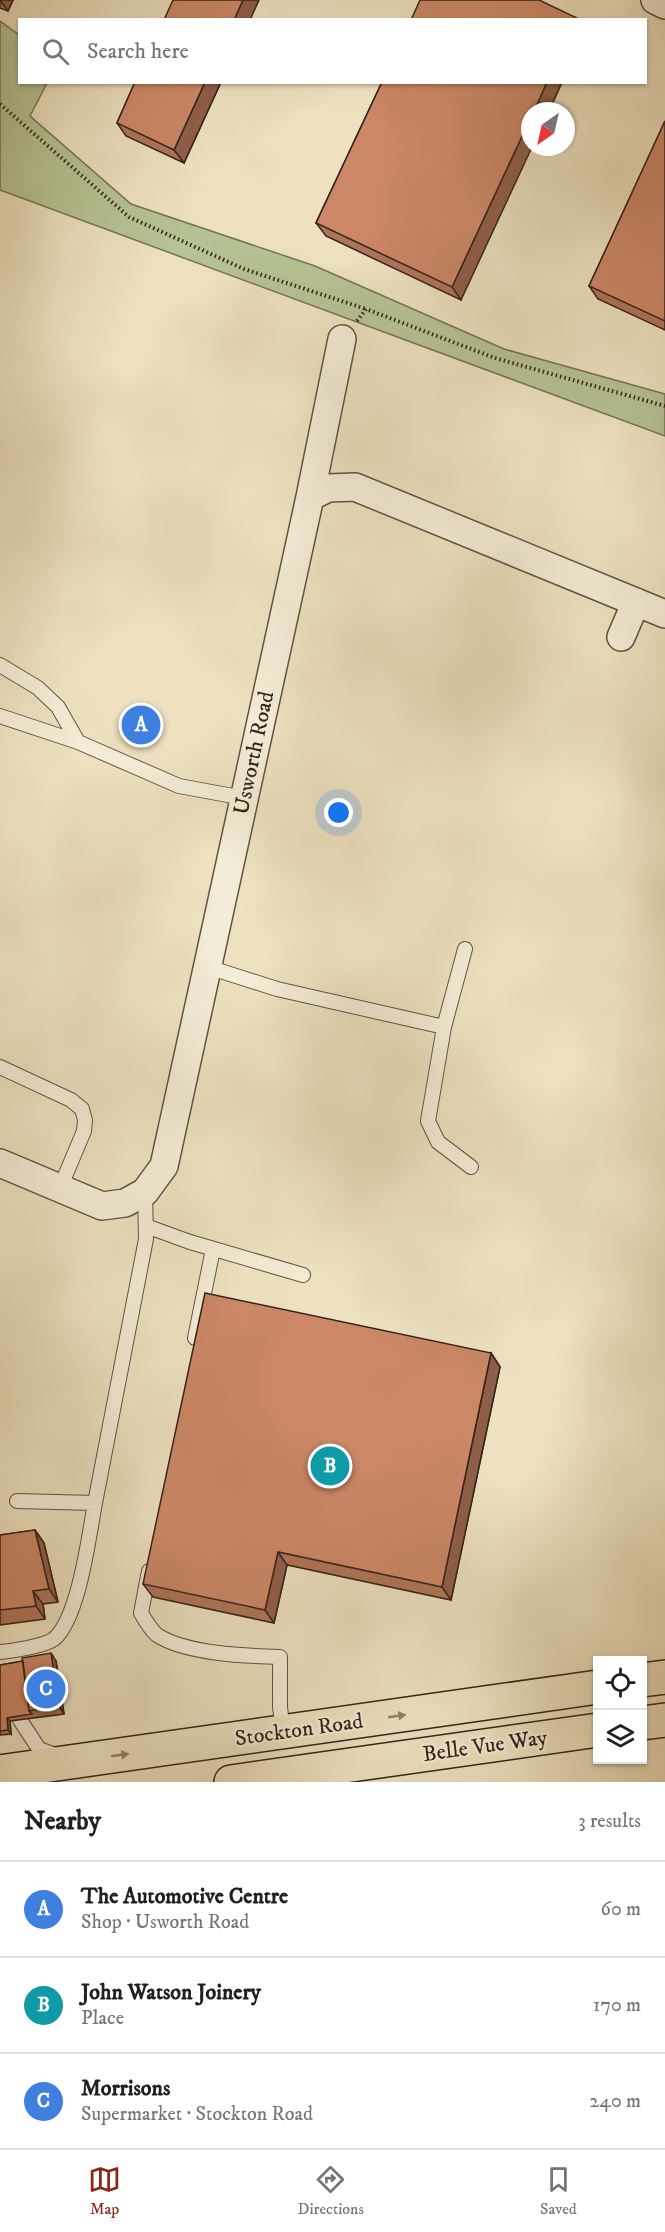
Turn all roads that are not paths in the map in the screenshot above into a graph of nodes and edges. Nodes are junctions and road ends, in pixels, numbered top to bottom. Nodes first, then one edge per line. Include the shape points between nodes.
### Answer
1 (655, 0) edge
2 (665, 5) edge
3 (342, 339) road end
4 (310, 497) junction
5 (636, 602) junction
6 (665, 614) edge
7 (621, 637) dead end
8 (0, 665) edge
9 (0, 716) edge
10 (78, 742) junction
11 (244, 798) junction
12 (465, 950) dead end
13 (208, 967) junction
14 (444, 1027) junction
15 (0, 1067) edge
16 (0, 1163) edge
17 (471, 1167) dead end
18 (60, 1188) junction
19 (145, 1192) junction
20 (146, 1226) junction
21 (213, 1249) junction
22 (303, 1275) dead end
23 (192, 1354) edge
24 (17, 1501) dead end
25 (95, 1503) junction
26 (152, 1554) edge
27 (0, 1652) edge
28 (665, 1677) edge
29 (647, 1679) edge
30 (593, 1688) edge
31 (20, 1720) edge
32 (665, 1720) edge
33 (647, 1722) edge
34 (593, 1731) edge
35 (283, 1732) junction
36 (73, 1762) junction
37 (0, 1772) edge
38 (231, 1782) edge

1 - 2 street
3 - 4 street, Usworth Road
4 - 5 street via 328,488 355,487
4 - 11 street, Usworth Road
5 - 6 street
5 - 7 street
8 - 10 lane via 38,688 58,706
9 - 10 lane
10 - 11 lane via 179,786
11 - 13 street, Usworth Road
12 - 14 lane
13 - 14 lane via 277,989
13 - 19 street, Usworth Road via 164,1166
14 - 17 lane via 428,1121 438,1142
15 - 18 lane via 82,1109 84,1131
16 - 18 street
18 - 19 street via 102,1206 125,1203
19 - 20 lane
20 - 21 lane
20 - 25 lane
21 - 22 lane
21 - 23 lane
24 - 25 lane
25 - 27 lane via 70,1618 53,1640
26 - 35 lane via 141,1613 156,1634 176,1644 209,1651 280,1657
28 - 29 highway
35 -> 30 highway, Stockton Road
31 - 36 lane via 39,1749
32 - 33 highway
34 - 38 highway, Belle Vue Way
36 -> 35 highway, Stockton Road
36 - 37 highway, Stockton Road

